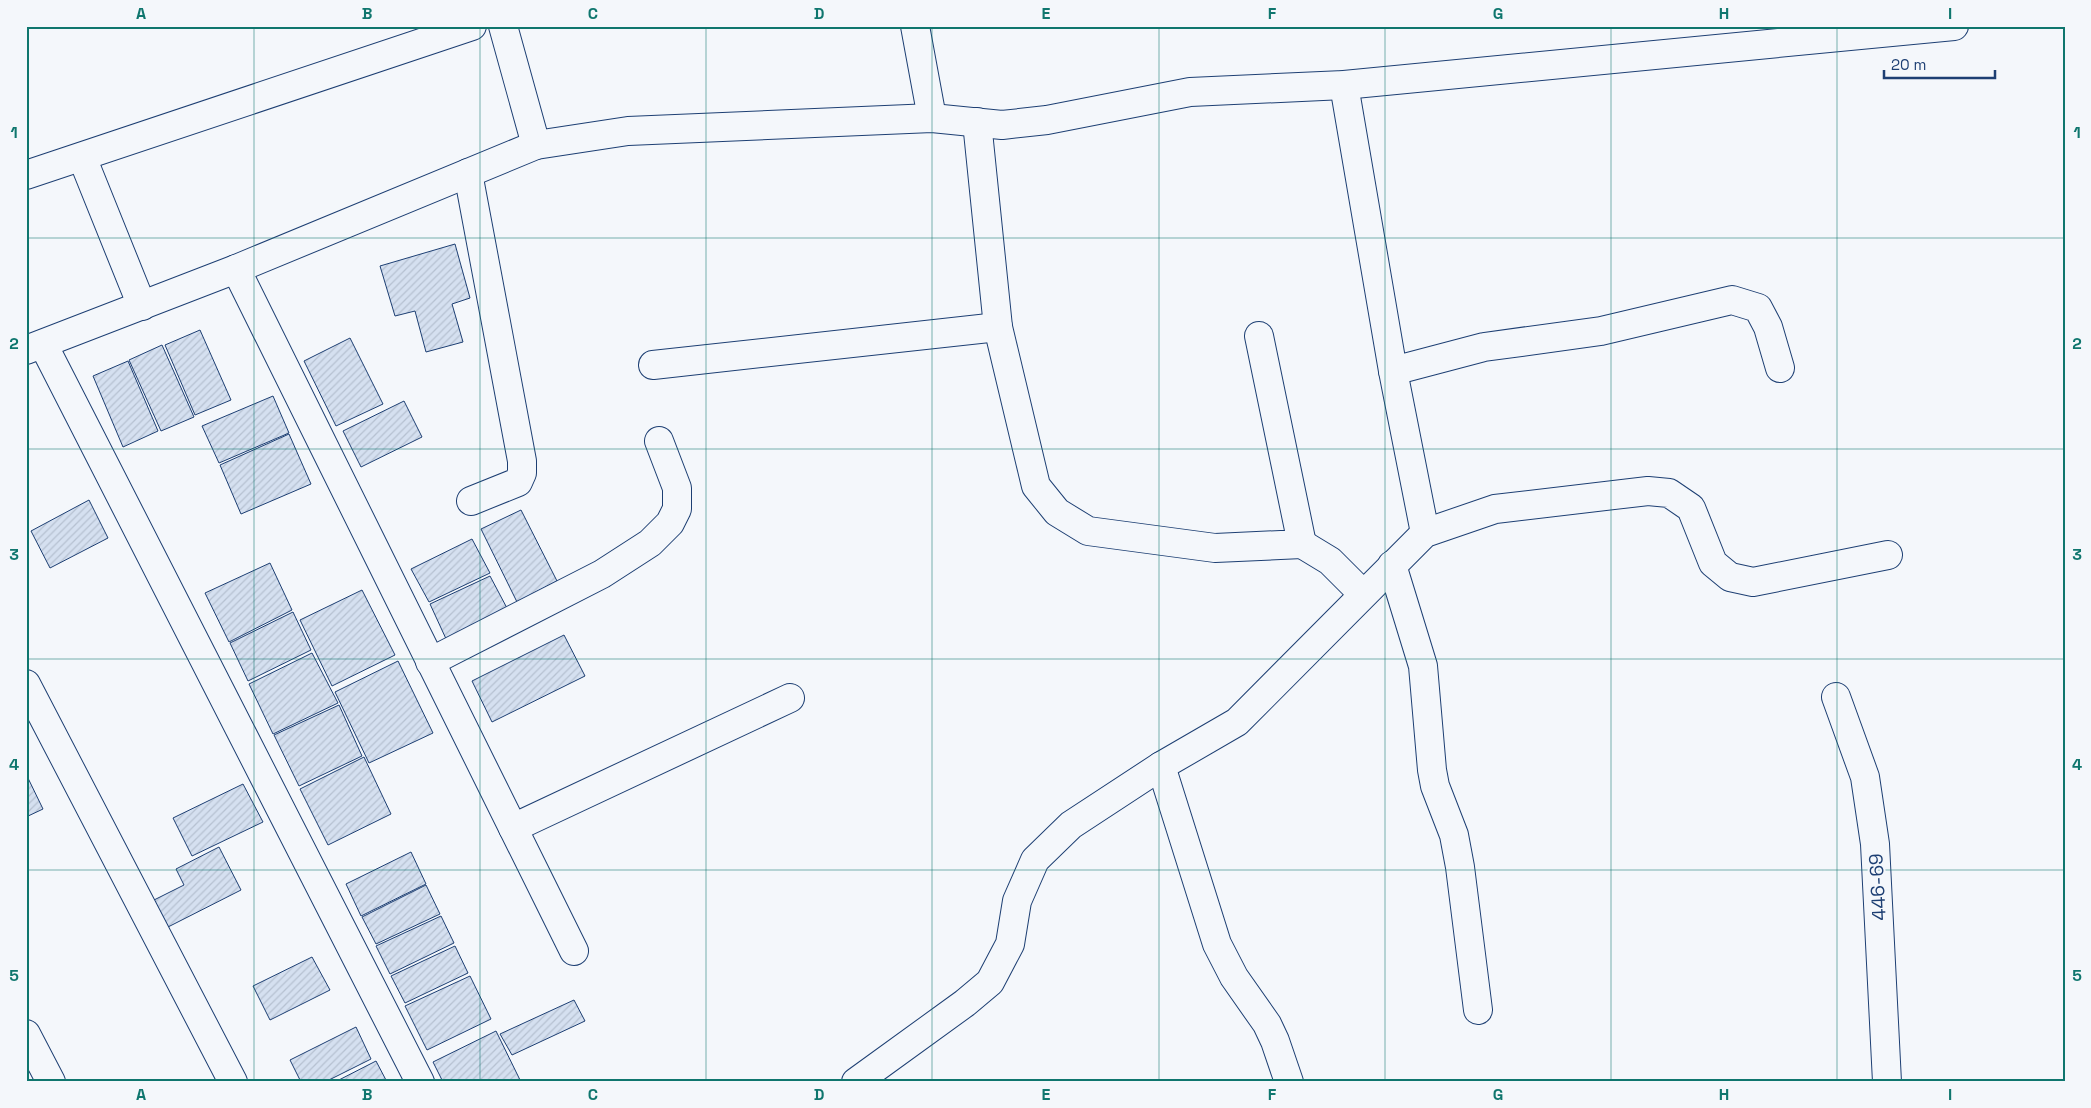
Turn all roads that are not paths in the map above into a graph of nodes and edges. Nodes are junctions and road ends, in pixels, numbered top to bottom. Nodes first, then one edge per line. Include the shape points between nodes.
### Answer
1 (472, 26) edge
2 (503, 26) edge
3 (915, 26) edge
4 (1954, 26) edge
5 (1344, 85) junction
6 (932, 118) junction
7 (977, 122) junction
8 (536, 146) junction
9 (82, 156) junction
10 (468, 173) junction
11 (26, 175) edge
12 (236, 269) junction
13 (142, 306) junction
14 (998, 326) junction
15 (1259, 336) dead end
16 (35, 347) edge
17 (653, 365) dead end
18 (1780, 368) dead end
19 (1393, 371) junction
20 (659, 441) dead end
21 (471, 501) dead end
22 (1425, 533) junction
23 (1302, 544) junction
24 (1888, 555) dead end
25 (1392, 565) junction
26 (1364, 594) junction
27 (430, 662) junction
28 (26, 684) edge
29 (1836, 697) dead end
30 (790, 698) dead end
31 (1161, 766) junction
32 (513, 828) junction
33 (574, 950) dead end
34 (1478, 1010) dead end
35 (26, 1034) edge
36 (51, 1082) edge
37 (233, 1082) edge
38 (420, 1082) edge
39 (856, 1082) edge
40 (1288, 1082) edge
41 (1887, 1082) edge

1 - 9 street
2 - 8 street
3 - 6 street
4 - 5 street
5 - 7 street via 1190,92 1047,120 1002,125
5 - 19 street
6 - 7 street
6 - 8 street via 628,131
7 - 14 street
8 - 10 street
9 - 11 street
9 - 13 street
10 - 12 street
10 - 21 street via 522,462 518,482
12 - 13 street
12 - 27 street
13 - 16 street
14 - 17 street
14 - 23 street via 1036,486 1057,512 1088,531 1205,547
15 - 23 street
16 - 38 street
18 - 19 street via 1768,326 1758,308 1732,300 1601,331 1484,347
19 - 22 street
20 - 27 street via 676,488 676,509 670,524 650,543 602,574
22 - 24 street via 1495,509 1648,491 1669,493 1691,508 1713,563 1730,577 1753,582
22 - 25 street
23 - 26 street via 1330,561
25 - 26 street
25 - 34 street via 1423,666 1434,786 1454,834
26 - 31 street via 1237,722
27 - 32 street
28 - 37 street
29 - 41 street, 446-69 via 1865,777 1875,844
30 - 32 street
31 - 39 street via 1071,825 1036,860 1017,902 1010,944 990,982
31 - 40 street via 1217,944 1234,977 1267,1024
32 - 33 street
35 - 36 street

